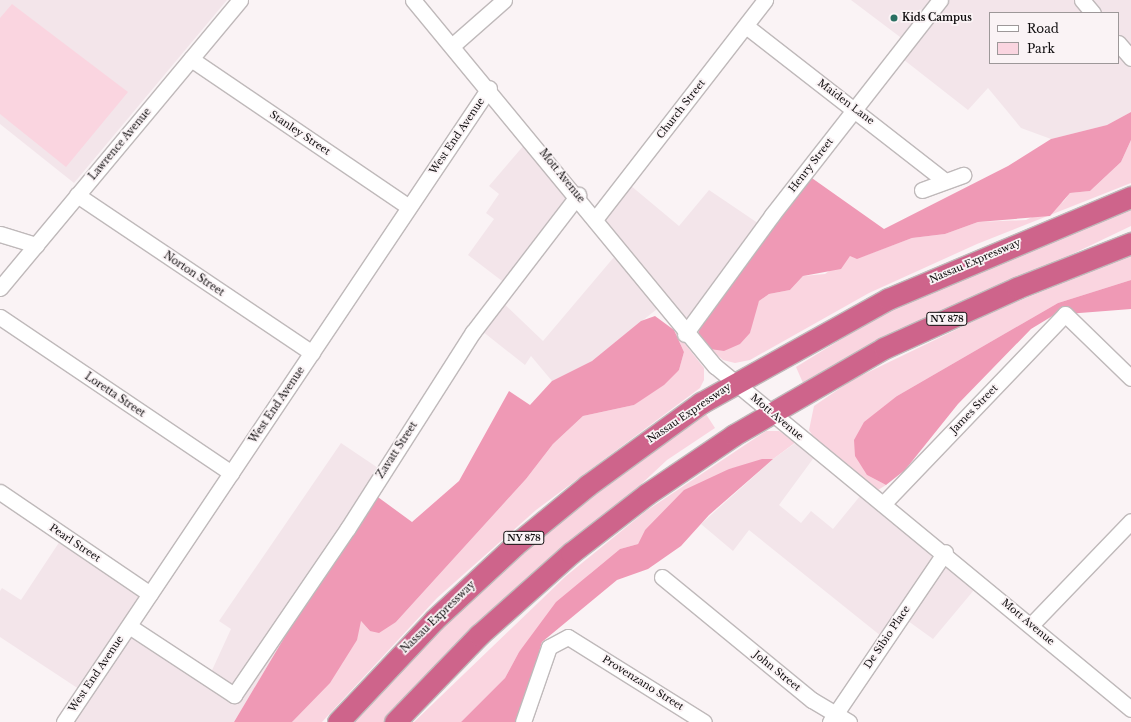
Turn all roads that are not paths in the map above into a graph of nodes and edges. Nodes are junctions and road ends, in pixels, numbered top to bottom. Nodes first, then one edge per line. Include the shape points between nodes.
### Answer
1 (240, 0) edge
2 (413, 0) edge
3 (504, 0) edge
4 (765, 0) edge
5 (940, 0) edge
6 (1082, 0) edge
7 (1092, 12) edge
8 (746, 26) junction
9 (1119, 44) edge
10 (452, 45) junction
11 (1131, 58) edge
12 (191, 59) junction
13 (489, 88) junction
14 (855, 109) junction
15 (963, 175) dead end
16 (945, 181) junction
17 (922, 190) dead end
18 (77, 195) junction
19 (578, 195) junction
20 (1131, 197) edge
21 (409, 207) junction
22 (596, 218) junction
23 (0, 234) edge
24 (1131, 243) edge
25 (36, 245) junction
26 (0, 288) edge
27 (0, 317) edge
28 (685, 334) junction
29 (312, 353) junction
30 (1131, 378) edge
31 (735, 383) junction
32 (770, 412) junction
33 (231, 473) junction
34 (0, 492) edge
35 (883, 504) junction
36 (1131, 521) edge
37 (945, 552) junction
38 (662, 577) dead end
39 (150, 594) junction
40 (1031, 625) junction
41 (129, 626) junction
42 (1131, 709) edge
43 (832, 718) edge
44 (64, 722) edge
45 (338, 722) edge
46 (395, 722) edge
47 (523, 722) edge
48 (704, 722) edge
49 (849, 722) edge

1 - 12 street, Lawrence Avenue
2 - 10 street, Mott Avenue
3 - 10 street
4 - 8 street, Church Street
5 - 14 street, Henry Street
6 - 7 street
8 - 14 street, Maiden Lane
8 - 22 street, Church Street
9 - 11 street
10 - 13 street, Mott Avenue
12 - 18 street, Lawrence Avenue
12 - 21 street, Stanley Street
13 - 19 street, Mott Avenue
13 - 21 street, West End Avenue
14 - 16 street, Maiden Lane
14 - 28 street, Henry Street
15 - 16 street
16 - 17 street
18 - 25 street, Lawrence Avenue
18 - 29 street, Norton Street
19 - 22 street, Mott Avenue
19 - 41 street, Zavatt Street via 473,332 327,561 234,695
20 - 31 highway, Nassau Expressway / NY 878 via 888,300
21 - 29 street, West End Avenue
22 - 28 street, Mott Avenue
23 - 25 street
24 - 32 highway, NY 878 via 930,326 843,370
25 - 26 street, Lawrence Avenue
27 - 33 street, Loretta Street
28 - 31 street, Mott Avenue
29 - 33 street, West End Avenue
30 - 35 street, James Street via 1065,314
31 - 32 street, Mott Avenue
31 - 45 highway, Nassau Expressway / NY 878 via 610,469 515,545 429,624
32 - 35 street, Mott Avenue
32 - 46 highway, NY 878 via 667,480 571,553 479,635
33 - 39 street, West End Avenue
34 - 39 street, Pearl Street
35 - 37 street, Mott Avenue
36 - 40 street
37 - 40 street, Mott Avenue
37 - 43 street, De Sibio Place
38 - 43 street, John Street
39 - 41 street, West End Avenue
40 - 42 street, Mott Avenue
41 - 44 street, West End Avenue
43 - 49 street, John Street
47 - 48 street, Provenzano Street via 549,647 564,637 582,645

